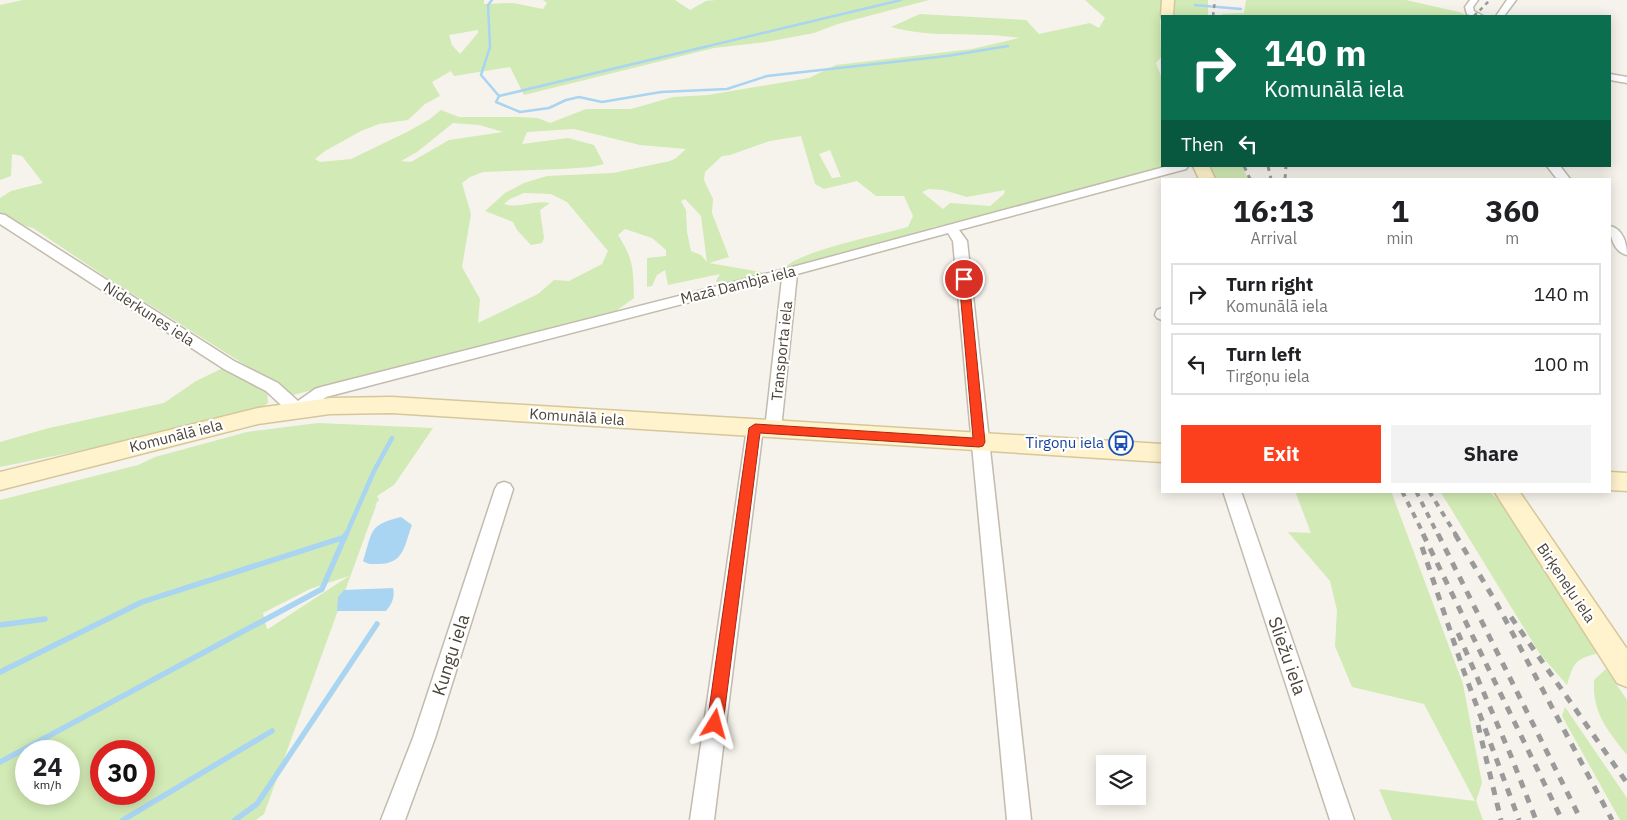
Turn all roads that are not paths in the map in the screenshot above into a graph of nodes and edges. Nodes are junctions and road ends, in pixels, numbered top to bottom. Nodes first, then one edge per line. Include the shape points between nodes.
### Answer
1 (1168, 0) edge
2 (1474, 0) edge
3 (1512, 0) edge
4 (1167, 15) edge
5 (1477, 15) edge
6 (1501, 15) edge
7 (1611, 77) edge
8 (1627, 80) edge
9 (1178, 167) edge
10 (1554, 167) edge
11 (1563, 178) edge
12 (0, 218) edge
13 (951, 229) junction
14 (1611, 231) edge
15 (1627, 250) edge
16 (790, 272) junction
17 (297, 410) junction
18 (764, 429) junction
19 (979, 442) junction
20 (1161, 453) edge
21 (0, 481) edge
22 (1611, 481) edge
23 (1627, 482) edge
24 (504, 489) dead end
25 (1233, 493) edge
26 (1507, 493) edge
27 (1627, 674) edge
28 (393, 820) edge
29 (702, 820) edge
30 (1019, 820) edge
31 (1342, 820) edge

1 - 4 street
2 - 5 street via 1469,6 1470,12
3 - 6 street
7 - 8 street
9 - 13 street, Mazā Dambja iela
10 - 11 street
12 - 17 street, Niderkunes iela via 229,365 272,387
13 - 16 street, Mazā Dambja iela
13 - 19 street via 960,241
14 - 15 street
16 - 17 street, Mazā Dambja iela via 322,394
16 - 18 street, Transporta iela
17 - 18 street, Komunālā iela via 330,406 392,406
17 - 21 street, Komunālā iela via 258,416
18 - 19 street, Komunālā iela
18 - 29 street, Transporta iela
19 - 20 street, Komunālā iela
19 - 30 street
22 - 23 street
24 - 28 street, Kungu iela via 424,738
25 - 31 street, Sliežu iela
26 - 27 street, Birķeneļu iela

